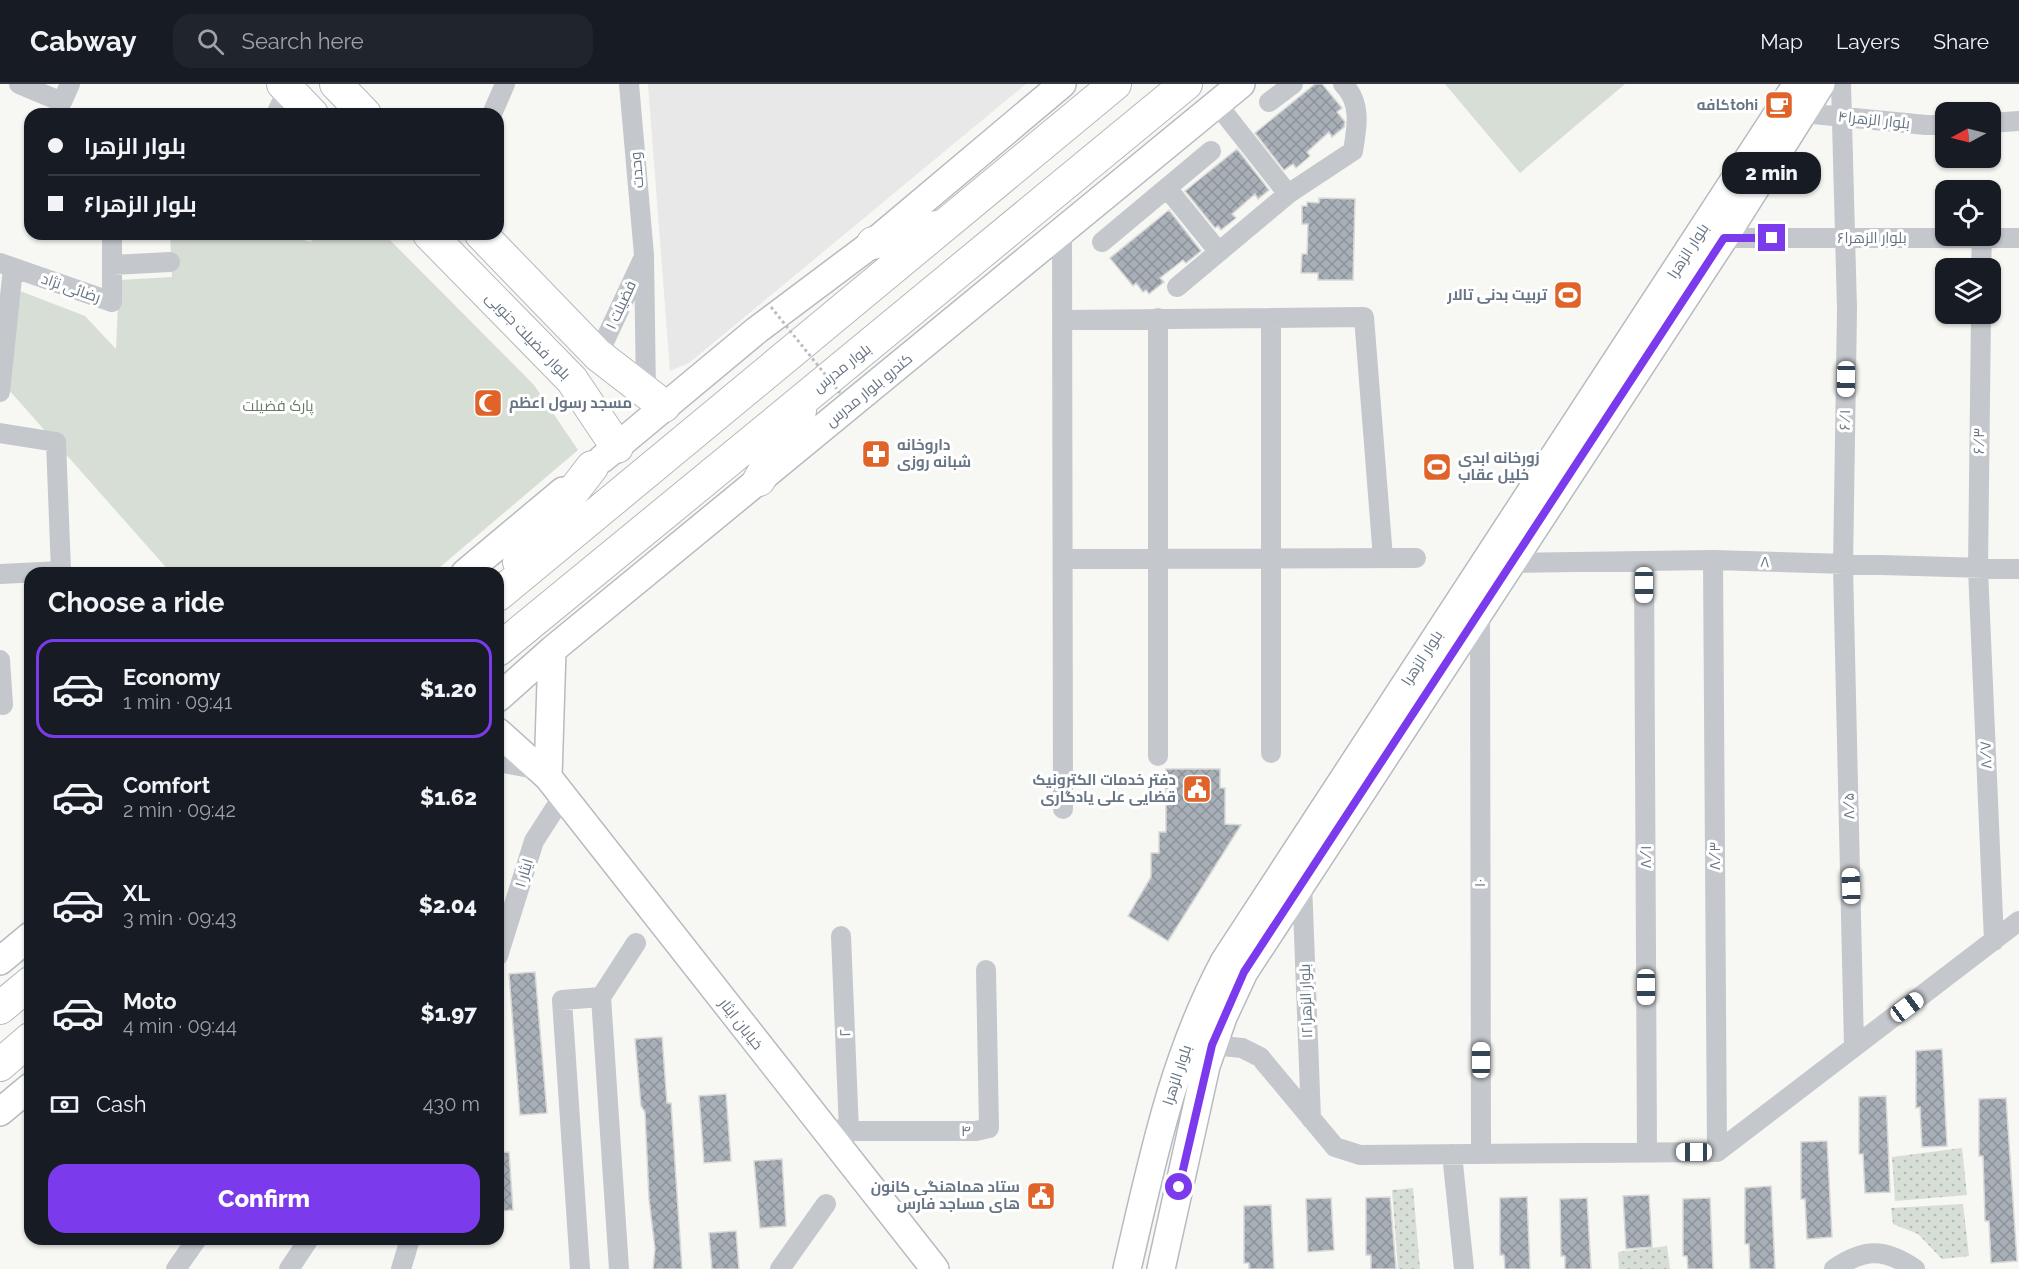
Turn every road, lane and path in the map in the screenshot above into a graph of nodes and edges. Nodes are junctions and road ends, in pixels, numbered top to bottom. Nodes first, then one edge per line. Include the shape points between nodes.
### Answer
1 (19, 84) edge
2 (70, 84) edge
3 (336, 84) edge
4 (505, 84) edge
5 (629, 84) edge
6 (1062, 84) edge
7 (1115, 84) edge
8 (1186, 84) edge
9 (1241, 84) edge
10 (1293, 84) edge
11 (1343, 84) edge
12 (1797, 84) edge
13 (1821, 84) edge
14 (1841, 84) edge
15 (282, 96) edge
16 (1269, 102) dead end
17 (1217, 104) junction
18 (302, 108) edge
19 (359, 108) edge
20 (495, 108) edge
21 (1803, 113) junction
22 (1842, 117) junction
23 (2019, 121) edge
24 (2001, 122) edge
25 (1935, 125) edge
26 (1211, 151) dead end
27 (1167, 188) junction
28 (1288, 194) junction
29 (945, 224) junction
30 (1062, 231) junction
31 (1935, 237) edge
32 (1724, 238) junction
33 (1843, 238) junction
34 (2001, 238) edge
35 (2019, 238) edge
36 (112, 240) edge
37 (435, 240) edge
38 (487, 240) edge
39 (1102, 242) dead end
40 (873, 243) junction
41 (1218, 251) junction
42 (644, 255) junction
43 (170, 262) dead end
44 (6, 265) edge
45 (112, 265) junction
46 (1177, 286) dead end
47 (771, 307) dead end
48 (1158, 318) junction
49 (1271, 318) junction
50 (1063, 320) junction
51 (1981, 324) edge
52 (598, 355) junction
53 (572, 380) junction
54 (0, 392) edge
55 (825, 393) junction
56 (655, 400) junction
57 (0, 433) edge
58 (617, 447) junction
59 (592, 467) junction
60 (759, 480) junction
61 (1158, 558) junction
62 (1271, 558) junction
63 (1383, 558) junction
64 (1416, 558) dead end
65 (1063, 559) junction
66 (1713, 560) junction
67 (1644, 561) junction
68 (1511, 563) junction
69 (1843, 566) junction
70 (62, 567) edge
71 (472, 567) edge
72 (1978, 569) junction
73 (2019, 569) edge
74 (24, 573) edge
75 (0, 574) edge
76 (504, 582) edge
77 (504, 591) edge
78 (1479, 611) junction
79 (504, 645) edge
80 (552, 650) junction
81 (0, 660) edge
82 (504, 693) edge
83 (3, 705) dead end
84 (504, 738) edge
85 (1271, 753) dead end
86 (1158, 756) dead end
87 (504, 764) edge
88 (550, 781) junction
89 (1063, 809) dead end
90 (1302, 883) junction
91 (2019, 921) edge
92 (841, 936) dead end
93 (504, 937) edge
94 (1994, 940) junction
95 (24, 941) edge
96 (636, 943) dead end
97 (0, 961) edge
98 (986, 970) dead end
99 (24, 988) edge
100 (601, 998) junction
101 (0, 1008) edge
102 (24, 1045) edge
103 (1212, 1045) junction
104 (1854, 1047) junction
105 (0, 1065) edge
106 (24, 1092) edge
107 (0, 1112) edge
108 (1311, 1119) junction
109 (822, 1128) junction
110 (849, 1131) junction
111 (1717, 1152) junction
112 (1647, 1153) junction
113 (1452, 1154) junction
114 (1481, 1154) junction
115 (826, 1204) dead end
116 (193, 1245) edge
117 (305, 1245) edge
118 (408, 1245) edge
119 (176, 1269) edge
120 (289, 1269) edge
121 (401, 1269) edge
122 (580, 1269) edge
123 (619, 1269) edge
124 (780, 1269) edge
125 (935, 1269) edge
126 (1127, 1269) edge
127 (1161, 1269) edge
128 (1464, 1269) edge
129 (1834, 1269) edge
130 (1915, 1269) edge

1 - 2 street via 62,102
3 - 19 main road
4 - 20 street
5 - 42 street, وحدت
6 - 40 main road
7 - 29 main road
8 - 55 main road, بلوار مدرس via 909,315
9 - 17 main road, کندرو بلوار مدرس
10 - 16 street
11 - 28 street via 1353,94 1358,121 1353,151
12 - 126 main road, بلوار الزهرا via 1224,962 1200,1007 1173,1081
13 - 21 main road, بلوار الزهرا
14 - 22 street, ۶/۱
15 - 18 main road
17 - 28 street
17 - 30 main road, کندرو بلوار مدرس
21 - 22 street, بلوار الزهرا۴
21 - 32 main road, بلوار الزهرا
22 - 25 street, بلوار الزهرا۴
22 - 33 street, ۶/۱
23 - 24 street
26 - 27 street
27 - 39 street
27 - 41 street
28 - 41 street
29 - 40 main road
29 - 77 main road
30 - 50 street
30 - 60 main road, کندرو بلوار مدرس
31 - 33 street, بلوار الزهرا۶
32 - 33 street, بلوار الزهرا۶
32 - 68 main road, بلوار الزهرا
33 - 69 street, ۶/۱ via 1847,309
34 - 35 street, بلوار الزهرا۶
36 - 45 street, رضائی نژاد
37 - 53 main road, بلوار فضیلت جنوبی
38 - 52 main road
40 - 56 main road
41 - 46 street
42 - 52 street, فضیلت ۱
42 - 56 street, وحدت
43 - 45 street
44 - 45 street, رضائی نژاد via 112,302
44 - 54 street
47 - 55 path, bridge
48 - 49 street
48 - 50 street
48 - 61 street
49 - 62 street
49 - 63 street via 1364,317
50 - 65 street
51 - 72 street, ۶/۳
52 - 53 main road via 603,373 597,381 580,386
52 - 56 main road
53 - 58 main road, بلوار فضیلت جنوبی
55 - 60 main road
55 - 79 main road, بلوار مدرس
56 - 58 main road
57 - 70 street via 56,442
58 - 59 main road
59 - 71 main road
59 - 76 main road
60 - 80 main road, کندرو بلوار مدرس
61 - 62 street
61 - 65 street
61 - 86 street
62 - 63 street
62 - 85 street
63 - 64 street
65 - 89 street
66 - 67 street, ۸
66 - 69 street, ۸
66 - 111 street, ۸/۳
67 - 68 street, ۸
67 - 112 street, ۸/۱
68 - 78 main road, بلوار الزهرا
69 - 72 street, ۸
69 - 104 street, ۸/۵
72 - 73 street, ۸
72 - 94 street, ۸/۷
74 - 75 street
78 - 90 main road, بلوار الزهرا
78 - 114 street, ۱۰
80 - 82 main road, کندرو بلوار مدرس
80 - 88 main road
81 - 83 street
84 - 88 main road, خیابان ایثار
87 - 88 street
88 - 93 street, ایثار ۱
88 - 109 main road, خیابان ایثار
90 - 103 main road, بلوار الزهرا via 1244,972
90 - 108 street, بلوار الزهرا۱۲
91 - 94 street
92 - 110 street, ۲
94 - 104 street
95 - 97 main road
96 - 100 street
98 - 110 street, ۴ via 989,1128
99 - 101 main road
100 - 122 street via 562,1000
100 - 123 street
102 - 105 main road
103 - 108 street via 1242,1048 1260,1057
103 - 127 main road, بلوار الزهرا
104 - 111 street
106 - 107 main road
108 - 113 street via 1335,1147 1360,1155
109 - 110 street, ۴
109 - 125 main road, خیابان ایثار
111 - 112 street
112 - 114 street
113 - 114 street
113 - 128 street
115 - 124 street
116 - 119 street
117 - 120 street
118 - 121 street
129 - 130 street via 1853,1256 1874,1252 1896,1256

